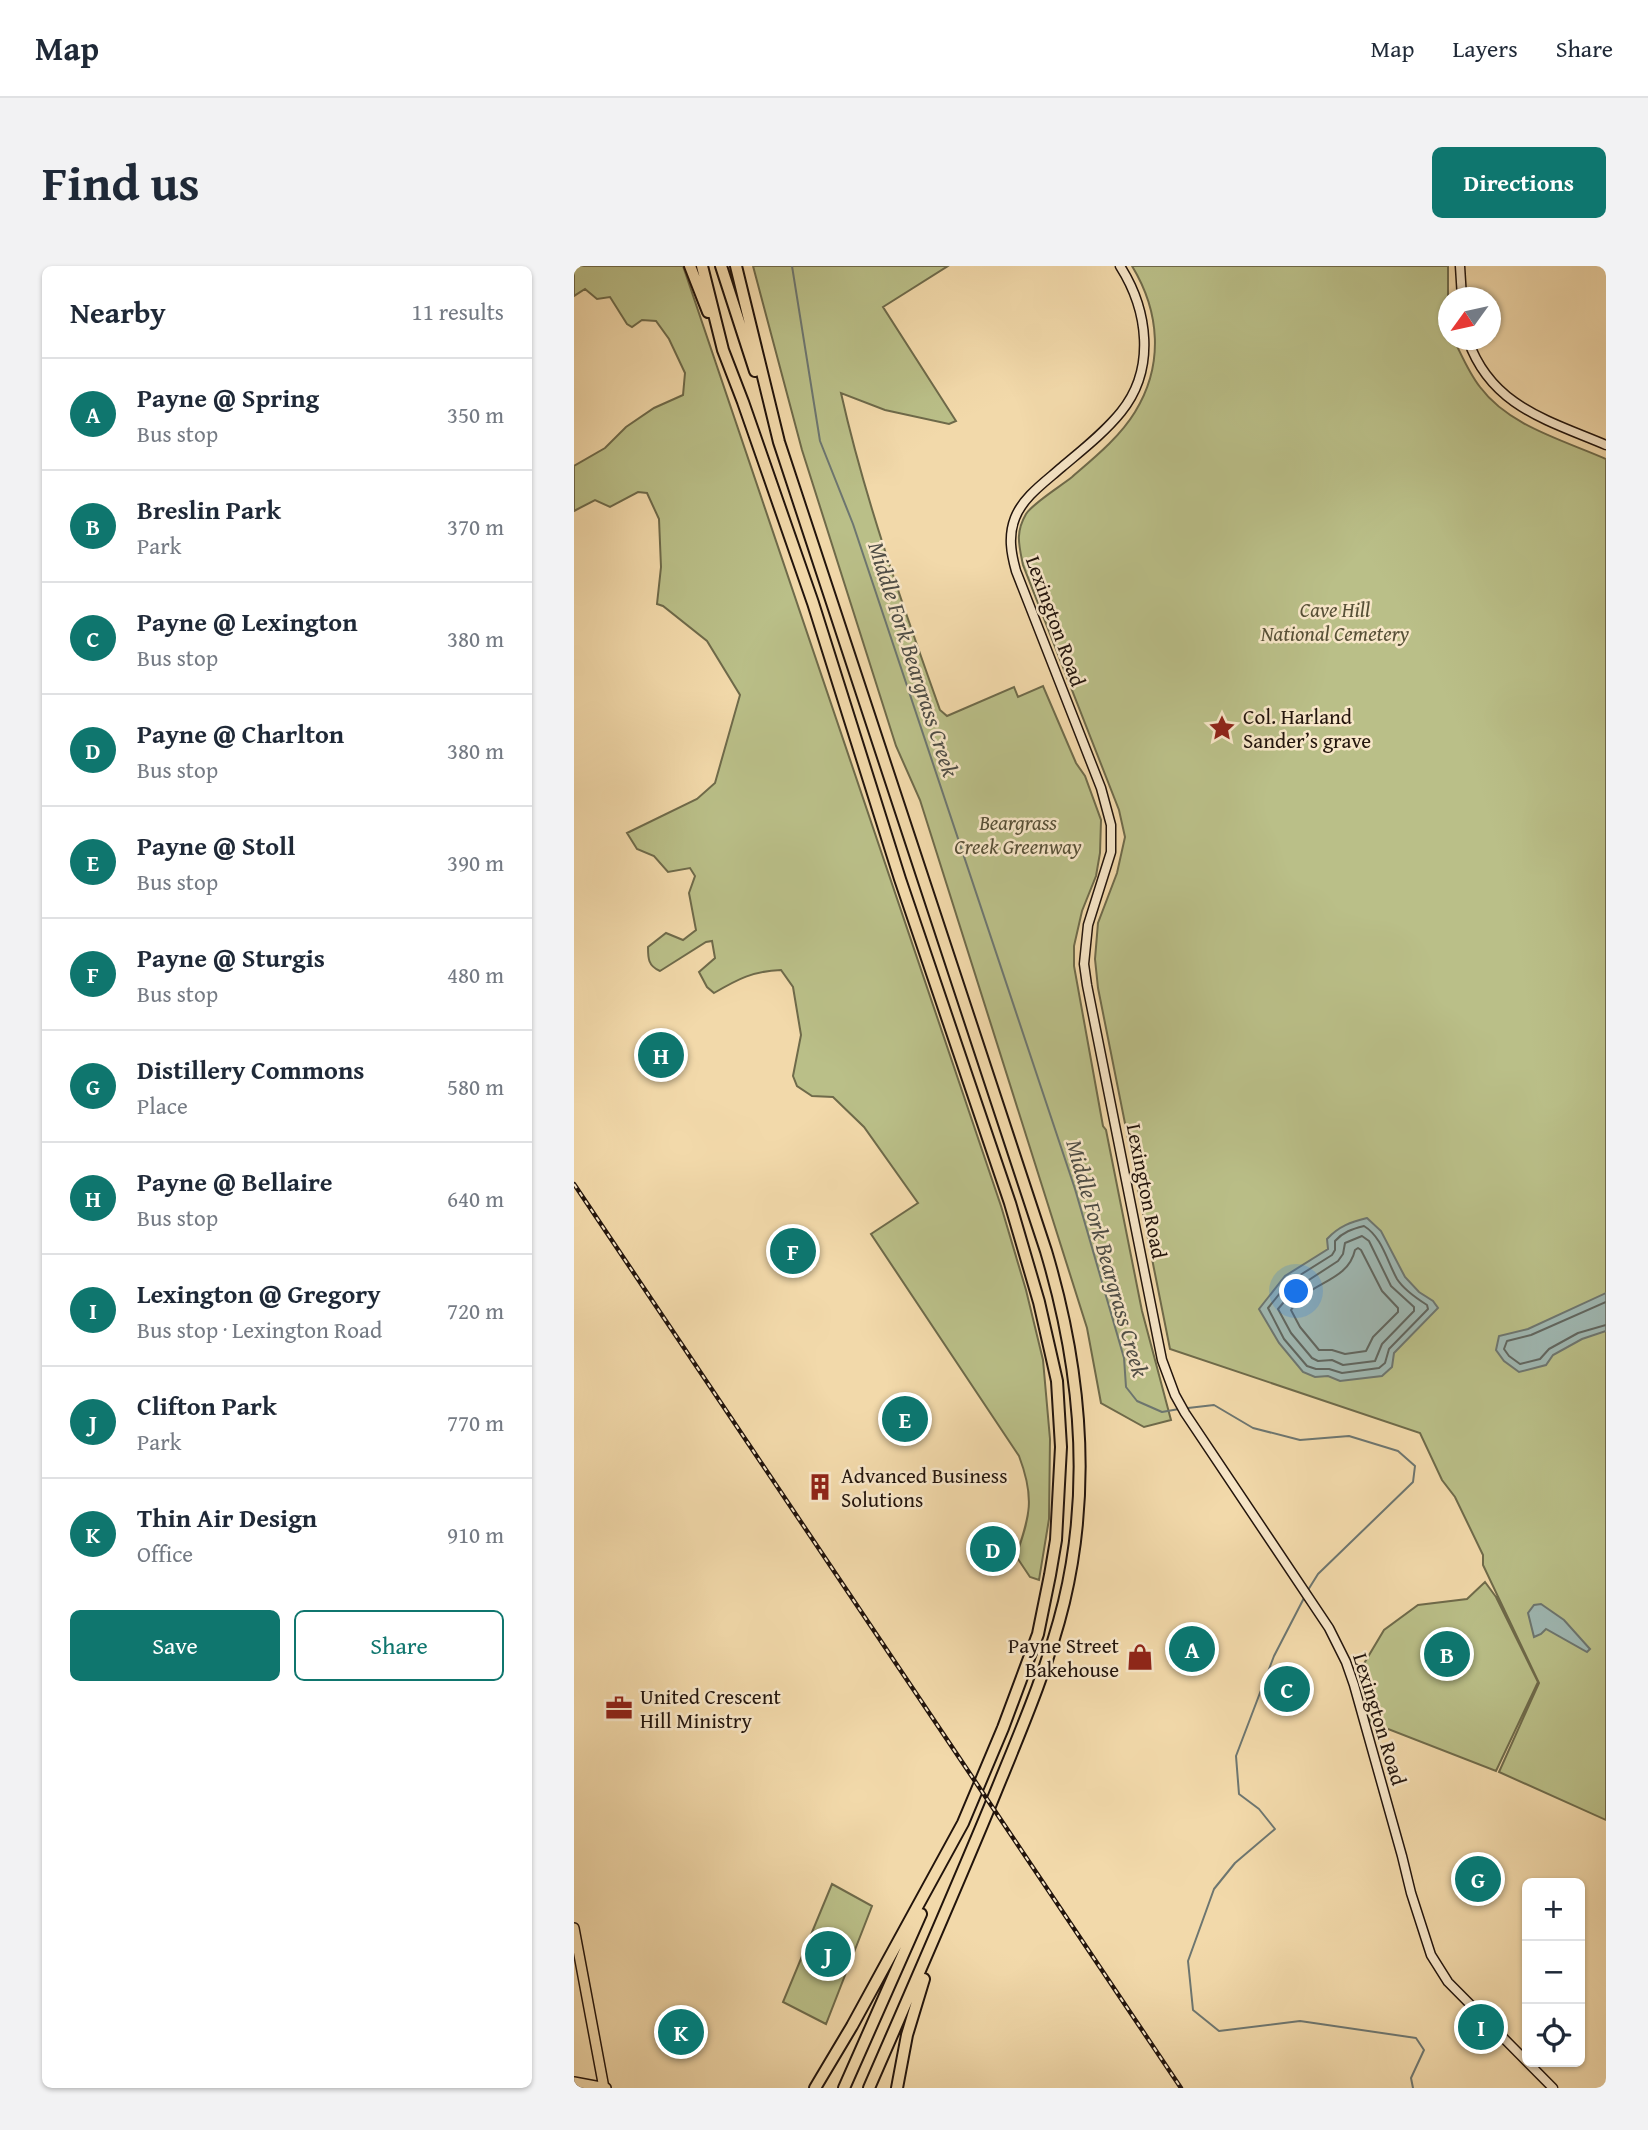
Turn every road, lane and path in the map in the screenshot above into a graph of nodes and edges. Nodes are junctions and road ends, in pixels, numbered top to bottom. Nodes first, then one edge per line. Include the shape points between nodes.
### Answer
1 (690, 266) edge
2 (702, 266) edge
3 (721, 266) edge
4 (736, 266) edge
5 (1120, 266) edge
6 (1460, 266) edge
7 (1461, 287) edge
8 (723, 350) junction
9 (1472, 350) edge
10 (772, 420) junction
11 (1606, 445) edge
12 (942, 1863) junction
13 (952, 1898) junction
14 (574, 1928) edge
15 (574, 2082) edge
16 (605, 2088) edge
17 (815, 2088) edge
18 (844, 2088) edge
19 (869, 2088) edge
20 (897, 2088) edge
21 (1553, 2088) edge

1 - 8 highway
2 - 8 highway
3 - 10 highway
4 - 10 highway
5 - 21 main road, Lexington Road via 1137,298 1143,323 1143,359 1137,384 1108,427 1029,496 1014,519 1010,541 1016,571 1111,825 1109,861 1087,934 1084,964 1162,1360 1192,1424 1338,1645 1434,1962
6 - 7 main road
8 - 12 highway via 808,590 1010,1203 1057,1381 1061,1447 1056,1541 1038,1634 999,1740
9 - 11 main road via 1480,368 1506,397
10 - 13 highway via 1046,1251 1065,1321 1077,1394 1079,1503 1064,1600 1038,1684
12 - 17 highway
12 - 18 highway
13 - 19 highway
13 - 20 highway via 913,2011
14 - 16 main road
15 - 16 main road

